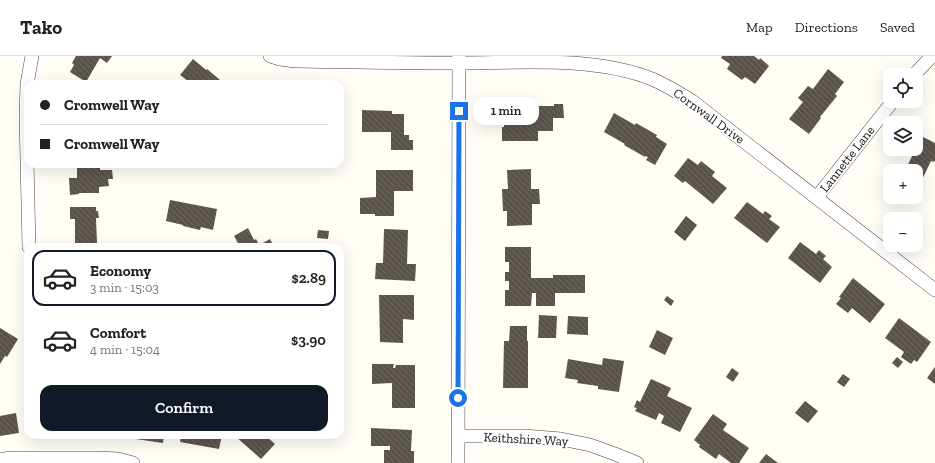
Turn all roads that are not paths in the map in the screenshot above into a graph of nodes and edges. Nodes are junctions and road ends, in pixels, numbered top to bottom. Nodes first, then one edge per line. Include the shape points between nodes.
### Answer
1 (32, 56) edge
2 (270, 56) edge
3 (932, 56) edge
4 (459, 59) edge
5 (921, 68) edge
6 (28, 80) edge
7 (887, 108) edge
8 (27, 168) edge
9 (817, 197) junction
10 (29, 243) edge
11 (935, 290) edge
12 (459, 436) junction
13 (0, 460) edge
14 (133, 463) edge
15 (458, 463) edge
16 (637, 463) edge

1 - 6 street
2 - 4 street, Cornwall Drive via 295,61
3 - 5 street
4 - 9 street, Cornwall Drive via 603,66 652,79 692,101
4 - 12 street
7 - 9 street, Lannette Lane
8 - 10 street
9 - 11 street, Cornwall Drive
12 - 15 street
12 - 16 street, Keithshire Way via 561,438 596,447
13 - 14 street via 98,458

